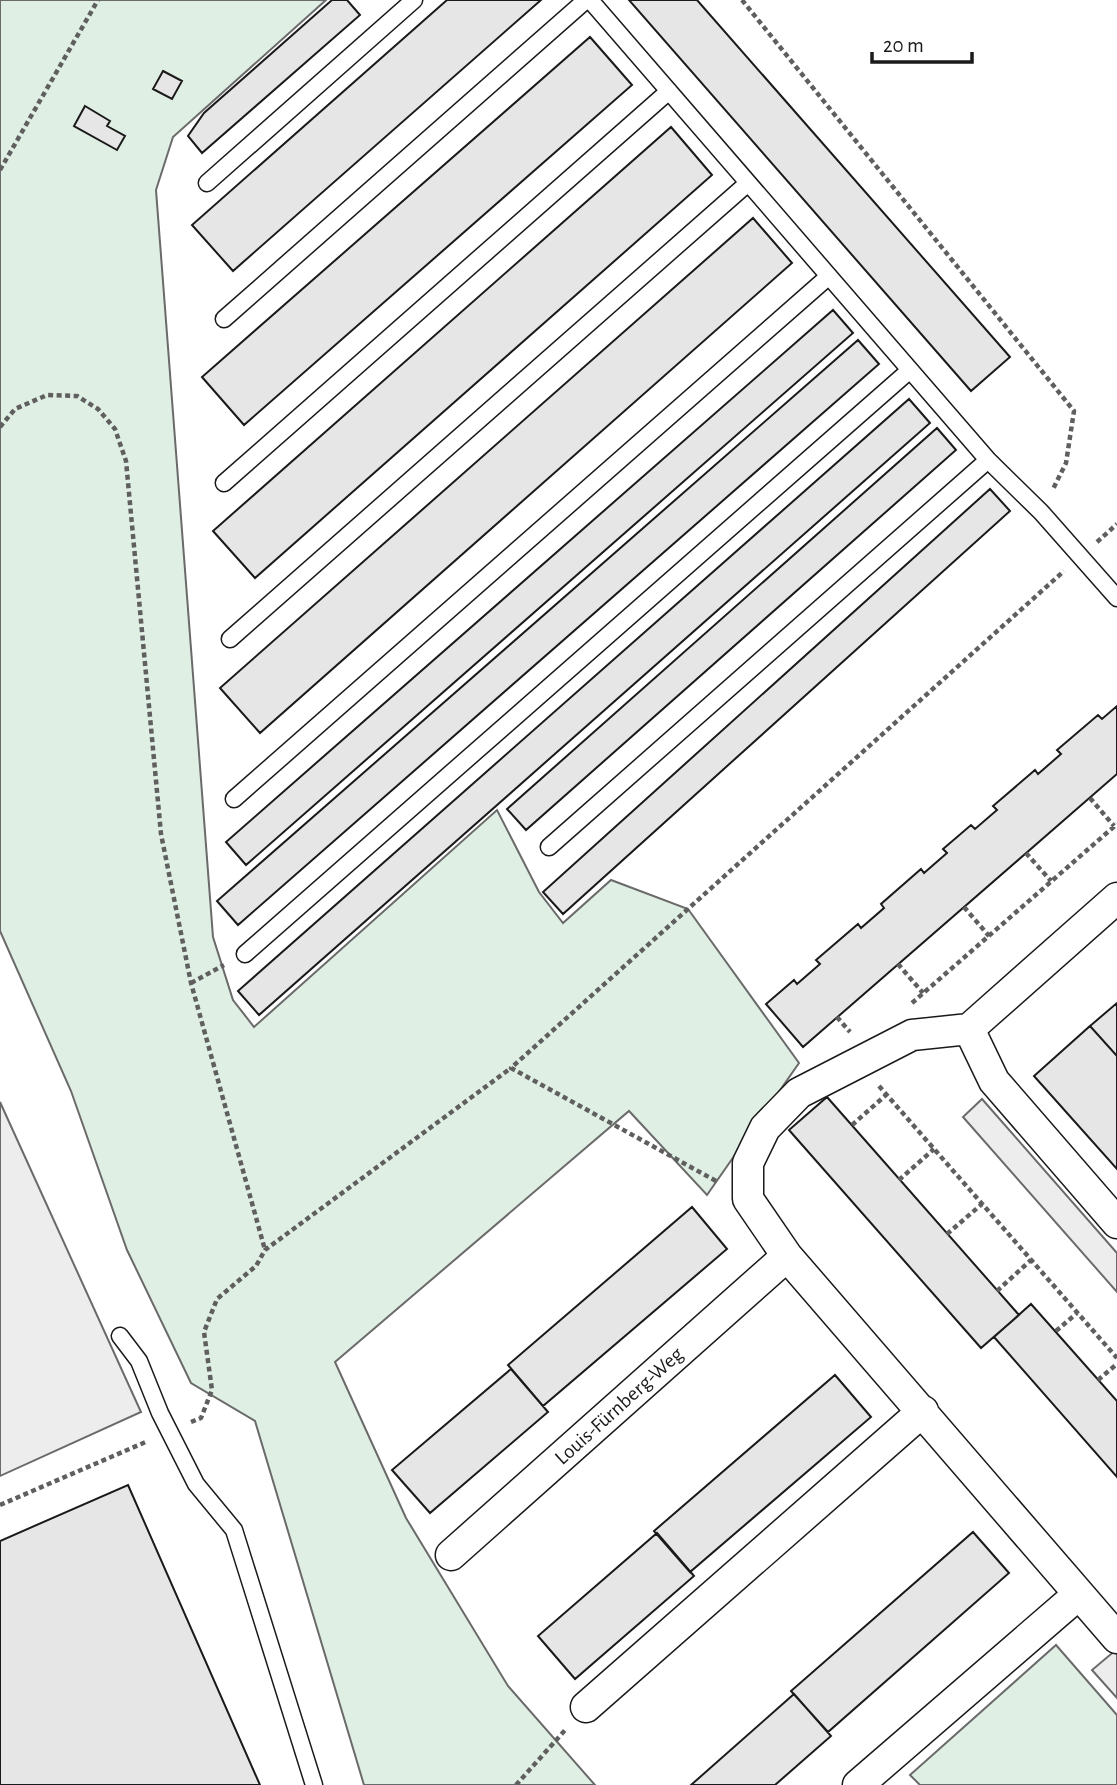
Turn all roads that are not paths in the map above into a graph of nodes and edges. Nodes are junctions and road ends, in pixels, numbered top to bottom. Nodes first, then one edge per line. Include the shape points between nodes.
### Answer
1 (414, 0) edge
2 (588, 0) edge
3 (669, 91) junction
4 (206, 183) dead end
5 (748, 183) junction
6 (829, 276) junction
7 (224, 319) dead end
8 (910, 370) junction
9 (988, 460) junction
10 (224, 483) dead end
11 (1117, 598) edge
12 (230, 639) dead end
13 (234, 799) dead end
14 (549, 847) dead end
15 (1117, 898) edge
16 (245, 954) road end
17 (969, 1029) junction
18 (1117, 1223) edge
19 (787, 1256) junction
20 (120, 1336) dead end
21 (923, 1411) junction
22 (451, 1555) dead end
23 (1079, 1594) junction
24 (1117, 1638) edge
25 (586, 1707) road end
26 (314, 1785) edge
27 (858, 1785) edge

1 - 4 lane
2 - 3 lane
2 - 7 lane
3 - 5 lane
3 - 10 lane
5 - 6 lane
5 - 12 lane
6 - 8 lane
6 - 13 lane
8 - 9 lane
8 - 16 lane
9 - 11 lane
9 - 14 lane
15 - 17 street
17 - 18 street via 994,1081
17 - 19 street via 912,1035 799,1093 765,1128 748,1163 748,1199
19 - 21 street
19 - 22 street, Louis-Fürnberg-Weg
20 - 26 lane via 139,1361 196,1484 234,1530
21 - 23 street
21 - 25 street
23 - 24 street
23 - 27 street

